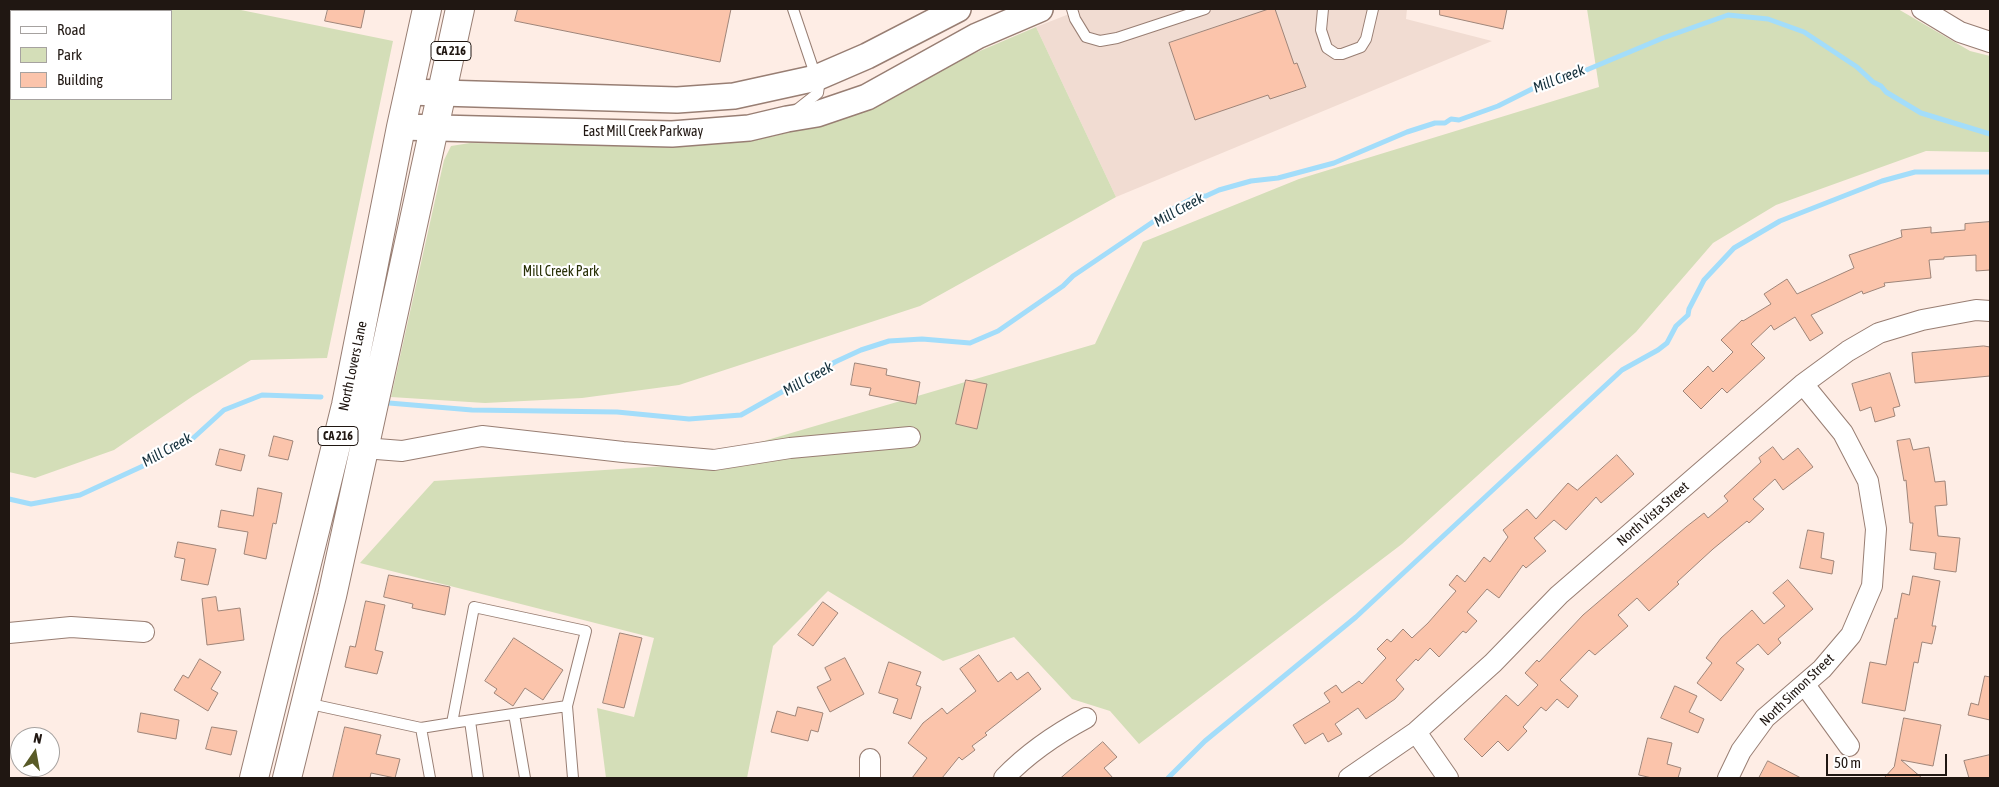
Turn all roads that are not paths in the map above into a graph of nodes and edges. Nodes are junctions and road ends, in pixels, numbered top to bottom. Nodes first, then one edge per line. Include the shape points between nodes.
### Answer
1 (427, 9) edge
2 (460, 9) edge
3 (793, 9) edge
4 (958, 9) edge
5 (1015, 9) edge
6 (1040, 9) edge
7 (1072, 9) edge
8 (1205, 9) edge
9 (1323, 9) edge
10 (1373, 9) edge
11 (1922, 9) edge
12 (990, 31) junction
13 (1990, 42) edge
14 (816, 78) junction
15 (408, 92) junction
16 (442, 93) junction
17 (787, 119) junction
18 (401, 128) junction
19 (433, 128) junction
20 (1990, 311) edge
21 (1803, 384) junction
22 (910, 438) dead end
23 (364, 448) junction
24 (144, 632) dead end
25 (9, 633) edge
26 (1804, 686) junction
27 (305, 703) junction
28 (567, 706) junction
29 (514, 714) junction
30 (1086, 718) dead end
31 (470, 721) junction
32 (452, 724) junction
33 (421, 728) junction
34 (1416, 732) junction
35 (1849, 746) dead end
36 (254, 778) edge
37 (287, 778) edge
38 (430, 778) edge
39 (478, 778) edge
40 (525, 778) edge
41 (573, 778) edge
42 (1004, 778) edge
43 (1349, 778) edge
44 (1448, 778) edge
45 (1728, 778) edge

1 - 15 main road, North Lovers Lane / CA 216
2 - 16 main road, North Lovers Lane / CA 216
3 - 14 lane
4 - 14 street via 867,56
5 - 12 street
6 - 12 street, East Mill Creek Parkway
7 - 8 lane via 1086,37 1100,41
9 - 10 lane via 1321,30 1327,48 1336,54 1361,47
11 - 13 street via 1960,32
12 - 17 street, East Mill Creek Parkway via 867,96 817,114
14 - 16 street via 734,96 677,100
14 - 17 lane via 818,93
15 - 16 street
15 - 18 main road, North Lovers Lane / CA 216
16 - 19 main road, North Lovers Lane / CA 216
17 - 19 street, East Mill Creek Parkway via 749,128 672,134
18 - 19 street, East Mill Creek Parkway
18 - 36 main road, North Lovers Lane / CA 216 via 346,405
19 - 23 main road, North Lovers Lane / CA 216
20 - 21 street, North Vista Street via 1976,310 1922,320 1878,333
21 - 26 street, North Simon Street via 1843,433 1868,481 1876,530 1872,586 1851,635
21 - 34 street, North Vista Street via 1559,595 1493,663
22 - 23 street via 790,448 714,460 482,436 402,451
23 - 27 main road, North Lovers Lane / CA 216
24 - 25 street via 70,627
26 - 35 street
26 - 45 street, North Simon Street via 1765,718 1742,750
27 - 33 lane
27 - 37 main road, North Lovers Lane / CA 216
28 - 29 lane
28 - 32 lane via 586,631 474,607
28 - 41 lane
29 - 31 lane
29 - 40 lane
30 - 42 street via 1056,734
31 - 32 lane
31 - 39 lane
32 - 33 lane
33 - 38 lane
34 - 43 street, North Vista Street
34 - 44 street

